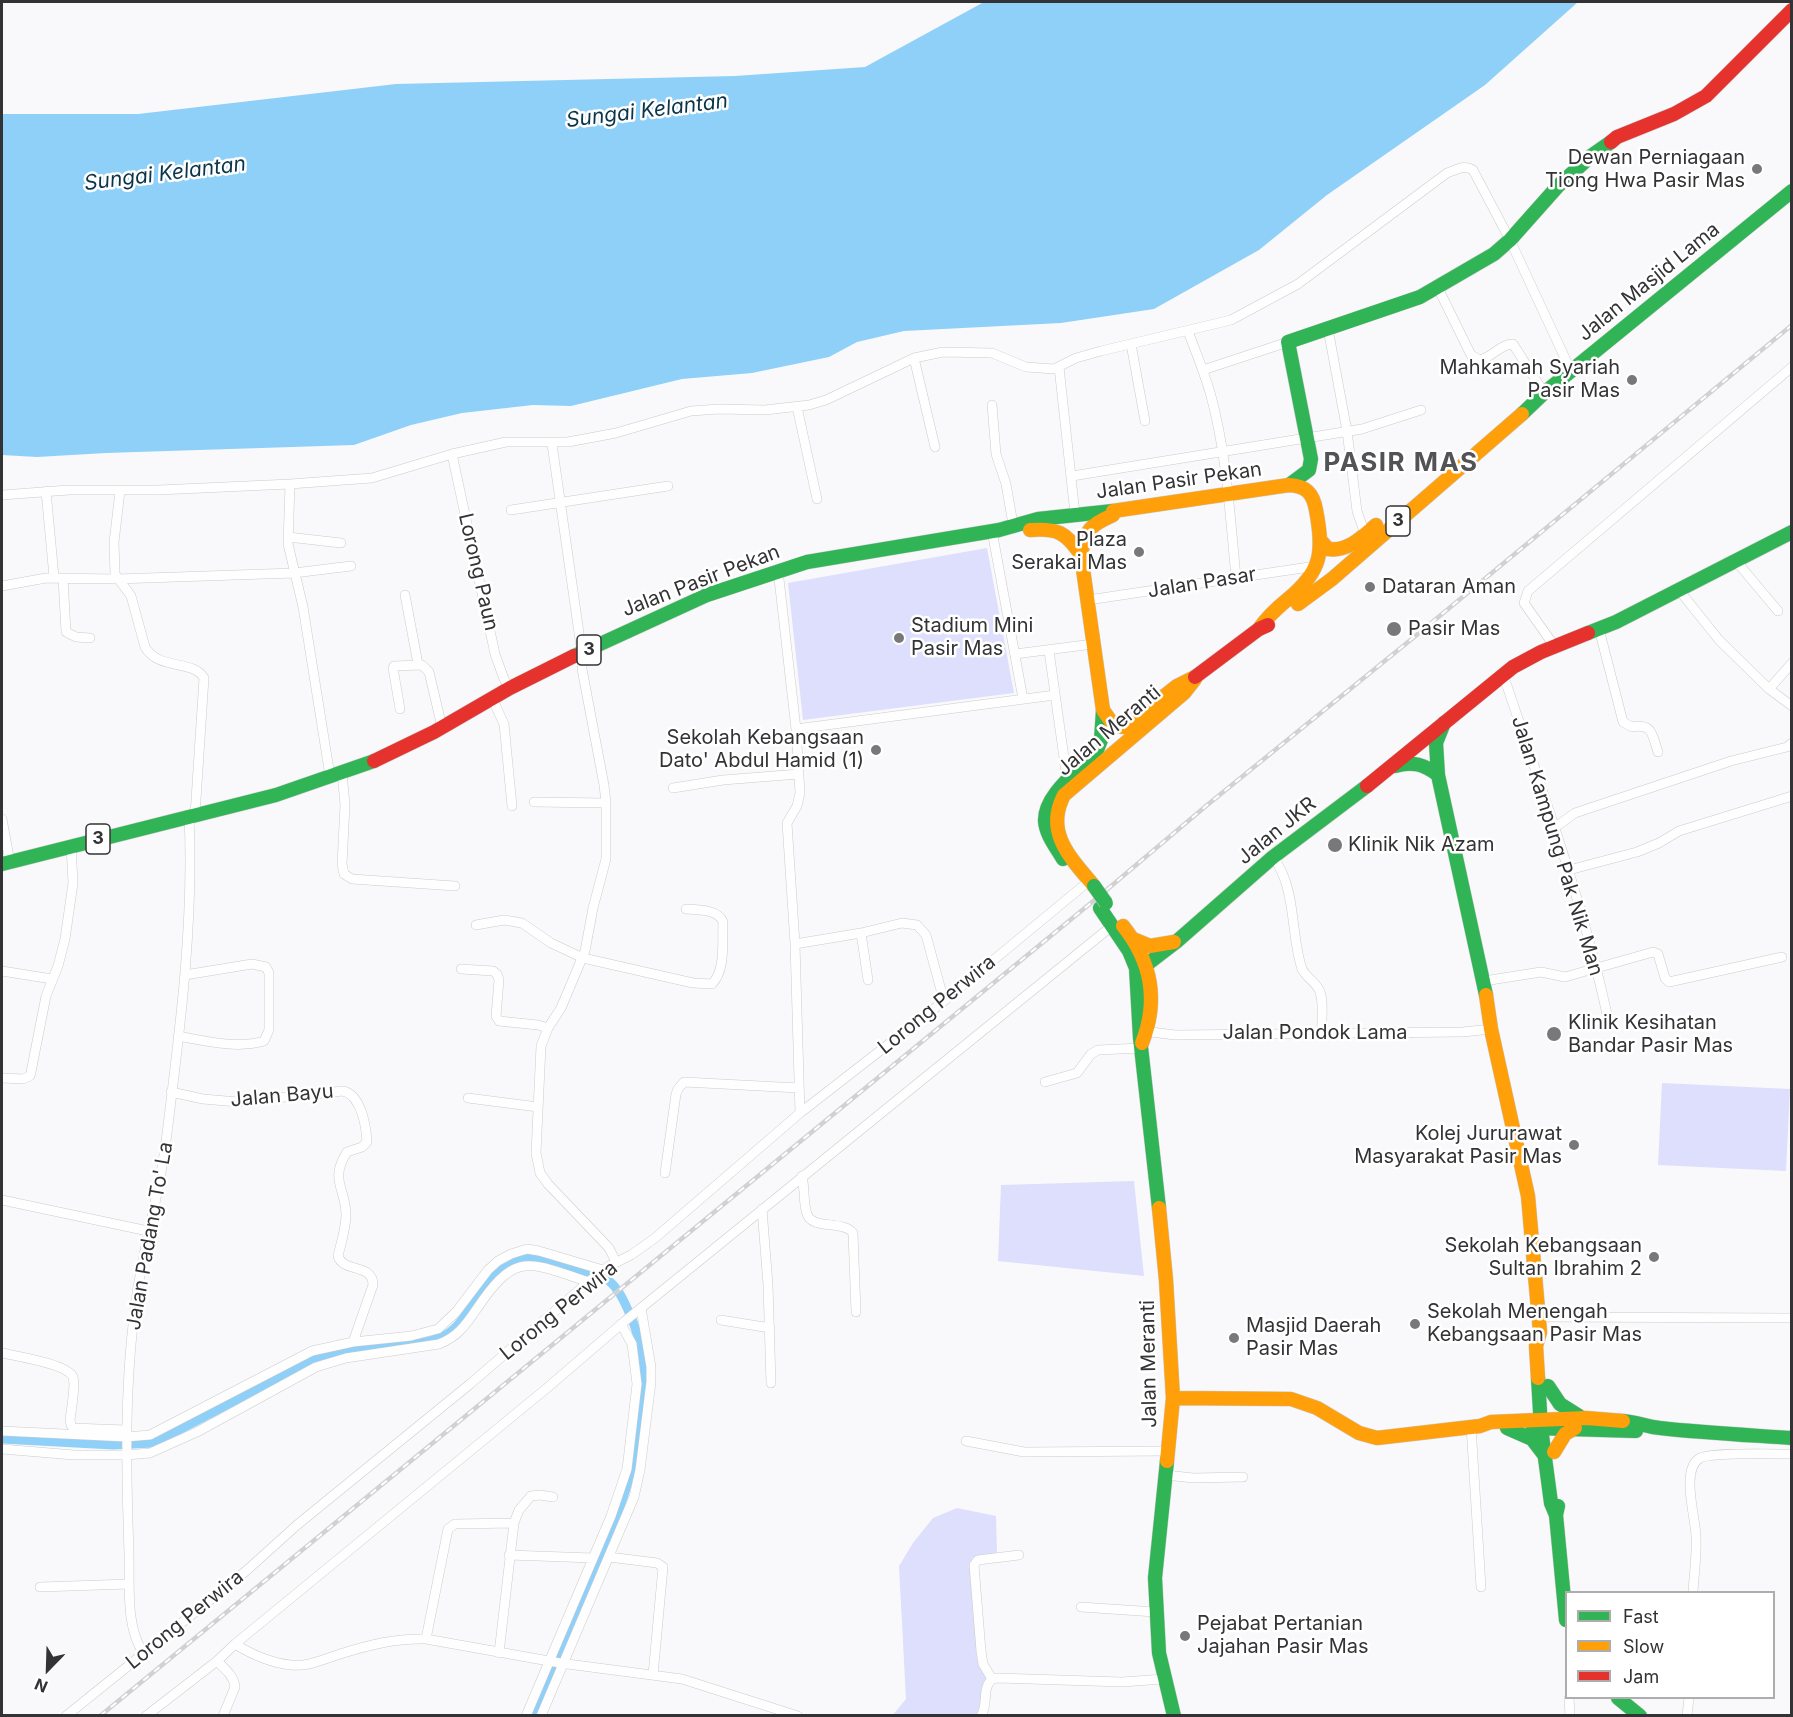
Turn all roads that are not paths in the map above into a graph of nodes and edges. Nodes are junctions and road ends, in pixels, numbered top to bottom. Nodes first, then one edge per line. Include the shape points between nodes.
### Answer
1 (1791, 10) edge
2 (1790, 194) edge
3 (1510, 240) junction
4 (1438, 288) junction
5 (1328, 329) junction
6 (1188, 331) junction
7 (1288, 342) junction
8 (1131, 344) junction
9 (914, 358) junction
10 (1059, 367) junction
11 (1791, 368) edge
12 (1203, 370) junction
13 (1571, 371) junction
14 (1544, 393) junction
15 (992, 405) dead end
16 (797, 407) junction
17 (1421, 410) dead end
18 (1145, 421) dead end
19 (1347, 431) junction
20 (1308, 437) junction
21 (1486, 440) junction
22 (552, 444) junction
23 (934, 447) dead end
24 (1222, 452) junction
25 (452, 454) junction
26 (1072, 476) junction
27 (290, 484) junction
28 (1289, 485) junction
29 (668, 486) dead end
30 (46, 491) junction
31 (120, 491) junction
32 (1228, 494) junction
33 (2, 495) edge
34 (817, 499) dead end
35 (561, 503) junction
36 (511, 510) dead end
37 (1120, 511) junction
38 (1075, 514) junction
39 (1013, 525) junction
40 (995, 530) junction
41 (1791, 532) edge
42 (1365, 534) junction
43 (288, 537) junction
44 (1322, 542) junction
45 (341, 543) dead end
46 (1081, 555) junction
47 (1736, 561) junction
48 (351, 566) dead end
49 (1316, 566) junction
50 (777, 570) junction
51 (294, 573) junction
52 (59, 578) junction
53 (1236, 578) junction
54 (117, 579) junction
55 (2, 586) edge
56 (1679, 590) junction
57 (405, 595) dead end
58 (1088, 600) junction
59 (1778, 611) dead end
60 (1259, 629) junction
61 (1599, 629) junction
62 (90, 638) dead end
63 (1093, 644) junction
64 (1555, 647) junction
65 (1049, 651) junction
66 (582, 654) junction
67 (1015, 654) junction
68 (1791, 663) edge
69 (418, 664) junction
70 (1503, 674) junction
71 (1198, 675) junction
72 (510, 688) junction
73 (1769, 689) junction
74 (1054, 695) junction
75 (492, 698) junction
76 (1023, 699) junction
77 (1791, 706) edge
78 (400, 709) dead end
79 (1103, 710) junction
80 (1444, 723) junction
81 (442, 728) junction
82 (1132, 728) junction
83 (796, 729) junction
84 (1791, 747) edge
85 (1658, 752) dead end
86 (1390, 768) junction
87 (336, 774) junction
88 (799, 774) junction
89 (1438, 776) junction
90 (1067, 779) junction
91 (673, 788) dead end
92 (1791, 796) edge
93 (534, 802) dead end
94 (606, 803) junction
95 (512, 806) dead end
96 (192, 815) junction
97 (2, 819) edge
98 (1050, 825) junction
99 (1554, 828) junction
100 (71, 846) junction
101 (1273, 857) junction
102 (6, 863) edge
103 (1569, 870) junction
104 (455, 886) dead end
105 (1088, 888) junction
106 (1103, 905) junction
107 (686, 909) dead end
108 (476, 925) dead end
109 (1113, 925) junction
110 (861, 933) junction
111 (1133, 939) junction
112 (1176, 942) junction
113 (795, 944) junction
114 (1782, 957) dead end
115 (583, 958) junction
116 (1141, 967) junction
117 (1597, 967) junction
118 (461, 969) dead end
119 (2, 971) edge
120 (185, 975) junction
121 (52, 979) junction
122 (868, 980) dead end
123 (1484, 981) junction
124 (944, 1000) junction
125 (1608, 1019) dead end
126 (548, 1028) junction
127 (1491, 1029) junction
128 (1144, 1031) junction
129 (1322, 1032) junction
130 (178, 1036) junction
131 (1141, 1047) junction
132 (2, 1078) edge
133 (1045, 1082) dead end
134 (799, 1088) junction
135 (171, 1092) junction
136 (468, 1098) dead end
137 (538, 1107) junction
138 (800, 1113) junction
139 (665, 1173) dead end
140 (802, 1176) junction
141 (2, 1200) edge
142 (762, 1209) junction
143 (148, 1231) junction
144 (616, 1262) junction
145 (596, 1276) junction
146 (638, 1310) junction
147 (856, 1312) dead end
148 (1539, 1317) junction
149 (1791, 1318) edge
150 (721, 1320) dead end
151 (623, 1323) junction
152 (770, 1328) junction
153 (354, 1342) junction
154 (2, 1353) edge
155 (771, 1383) dead end
156 (1544, 1388) junction
157 (1173, 1398) junction
158 (1546, 1423) junction
159 (1580, 1423) junction
160 (1511, 1424) junction
161 (1476, 1426) junction
162 (2, 1431) edge
163 (126, 1435) junction
164 (1765, 1437) junction
165 (1791, 1438) edge
166 (966, 1440) dead end
167 (2, 1449) edge
168 (1168, 1451) junction
169 (126, 1453) junction
170 (1764, 1454) junction
171 (1791, 1454) edge
172 (1550, 1455) junction
173 (1166, 1475) junction
174 (1243, 1477) dead end
175 (553, 1497) dead end
176 (514, 1524) junction
177 (509, 1555) junction
178 (1019, 1555) dead end
179 (609, 1557) junction
180 (593, 1558) junction
181 (129, 1584) junction
182 (40, 1587) dead end
183 (1481, 1587) dead end
184 (1693, 1591) edge
185 (1081, 1608) dead end
186 (1565, 1610) edge
187 (1155, 1612) junction
188 (426, 1639) junction
189 (235, 1644) junction
190 (499, 1653) junction
191 (144, 1654) junction
192 (217, 1661) junction
193 (555, 1662) junction
194 (653, 1675) junction
195 (992, 1679) junction
196 (1164, 1679) junction
197 (1569, 1699) edge
198 (1619, 1699) edge
199 (1689, 1699) edge
200 (66, 1716) edge
201 (146, 1716) edge
202 (223, 1716) edge
203 (526, 1716) edge
204 (541, 1716) edge
205 (798, 1716) edge
206 (981, 1716) edge
207 (1174, 1716) edge
208 (1570, 1716) edge
209 (1640, 1716) edge
210 (1687, 1716) edge

1 - 3 main road via 1706,96 1617,137 1590,156
2 - 13 main road, Jalan Masjid Lama / 3
3 - 4 main road
3 - 6 street via 1473,170 1463,167 1438,180 1298,284 1231,320
3 - 13 street
4 - 5 main road
4 - 14 street via 1471,355 1480,360 1513,344
5 - 7 main road
5 - 19 street
6 - 8 street
6 - 12 street
7 - 12 street
7 - 20 main road
8 - 10 street via 1076,358
8 - 18 street
9 - 10 street via 943,352 992,353 1026,367
9 - 16 street via 826,400
9 - 23 street
10 - 26 street
11 - 64 street via 1528,591 1524,603
12 - 24 street
13 - 14 main road, Jalan Masjid Lama / 3
14 - 21 main road, Jalan Masjid Lama / 3
15 - 39 street via 996,454
16 - 22 street via 691,411 616,433
16 - 34 street
17 - 19 street
19 - 20 street
19 - 42 street via 1357,512
20 - 24 street
20 - 28 main road via 1311,465
21 - 42 main road, Jalan Masjid Lama / 3
21 - 60 main road, Jalan Masjid Lama / 3 via 1332,579 1272,624
22 - 25 street via 506,442
22 - 35 street
24 - 26 street
24 - 32 street
25 - 27 street via 372,478
25 - 72 street, Lorong Paun via 495,654
26 - 38 street
27 - 31 street
27 - 43 street
28 - 32 main road, Jalan Pasir Pekan / 3
28 - 44 main road, 3 via 1304,488 1314,496
29 - 35 street
30 - 31 street
30 - 33 street
30 - 52 street
31 - 54 street via 114,549
32 - 37 main road, Jalan Pasir Pekan / 3
32 - 53 street
35 - 36 street
35 - 66 street
37 - 38 main road, Jalan Pasir Pekan / 3
37 - 46 main road, 3 via 1089,527
38 - 39 main road, Jalan Pasir Pekan / 3
39 - 40 main road, Jalan Pasir Pekan / 3
40 - 46 main road, 3 via 1053,530 1071,538
40 - 50 main road, Jalan Pasir Pekan / 3
40 - 67 street
41 - 47 main road, Jalan JKR
42 - 44 main road, Jalan Masjid Lama / 3 via 1339,550 1328,549
43 - 45 street
43 - 51 street
44 - 49 main road, Jalan Masjid Lama / 3
46 - 58 main road, 3
47 - 56 main road, Jalan JKR
47 - 59 street
48 - 51 street
49 - 53 street, Jalan Pasar
49 - 60 main road, Jalan Masjid Lama / 3 via 1306,584 1266,616
50 - 66 main road, Jalan Pasir Pekan / 3 via 706,596
50 - 83 street
51 - 54 street
51 - 87 street
52 - 54 street
52 - 55 street
52 - 62 street via 66,632
53 - 58 street, Jalan Pasar
54 - 96 street, Jalan Padang To' La via 131,596 148,653 157,660 201,673 204,678
56 - 61 main road, Jalan JKR
56 - 73 street via 1719,640
57 - 69 street
58 - 63 main road, 3
60 - 71 main road, Jalan Masjid Lama / 3
61 - 64 main road, Jalan JKR
61 - 85 street via 1623,722 1647,728
63 - 65 street
63 - 79 main road, 3
64 - 70 main road, Jalan JKR
65 - 67 street
65 - 74 street
66 - 72 main road, Jalan Pasir Pekan / 3
66 - 94 street
67 - 76 street
68 - 73 street
69 - 78 street via 394,666
69 - 81 street via 429,672
70 - 80 main road, Jalan JKR
70 - 99 street, Jalan Kampung Pak Nik Man
71 - 82 main road, 3 via 1177,686
71 - 82 main road, Jalan Meranti via 1184,693
72 - 75 main road, Jalan Pasir Pekan / 3
73 - 77 street
74 - 76 street
74 - 90 street
75 - 81 main road, Jalan Pasir Pekan / 3
75 - 95 street via 504,724
76 - 83 street
79 - 82 main road via 1116,728
79 - 90 main road, Jalan Meranti via 1097,750
80 - 86 main road, Jalan JKR
80 - 89 main road via 1434,747
81 - 87 main road, Jalan Pasir Pekan / 3
82 - 98 main road, Jalan Meranti via 1064,795
83 - 88 street
84 - 99 street via 1731,761 1575,813
86 - 89 main road via 1420,764
86 - 101 main road, Jalan JKR
87 - 96 main road, Jalan Pasir Pekan / 3 via 276,795
87 - 104 street via 345,805 344,874 352,879
88 - 91 street
88 - 113 street via 799,800 788,823
89 - 123 main road
90 - 98 main road, Jalan Meranti via 1047,808
92 - 103 street via 1679,831 1637,852
93 - 94 street
94 - 115 street via 605,864
96 - 100 main road, 3
96 - 120 street, Jalan Padang To' La
97 - 102 street
98 - 105 main road
99 - 103 street, Jalan Kampung Pak Nik Man
100 - 102 main road, 3
100 - 121 street via 73,883 69,912 62,954
101 - 112 main road, Jalan JKR
101 - 129 street via 1288,893 1302,969 1321,994
103 - 117 street, Jalan Kampung Pak Nik Man
105 - 106 main road, bridge
105 - 124 street, Lorong Perwira
106 - 109 main road
106 - 111 main road
107 - 115 street via 722,917 720,970 712,984
108 - 115 street via 504,920 522,923
109 - 116 main road
109 - 140 street
110 - 113 street
110 - 122 street
110 - 124 street via 902,923 917,925 926,935
111 - 112 main road via 1150,946
111 - 116 main road
112 - 116 main road, Jalan JKR
113 - 134 street
114 - 117 street via 1669,982 1655,952
115 - 126 street
116 - 128 main road
117 - 123 street via 1565,977 1541,972
117 - 125 street, Jalan Kampung Pak Nik Man
118 - 126 street via 497,974 499,1021
119 - 121 street
120 - 130 street, Jalan Padang To' La
120 - 130 street via 252,964 266,967 269,1030 264,1041 257,1043 221,1043
121 - 132 street via 30,1076
123 - 127 main road
124 - 138 street, Lorong Perwira
126 - 137 street via 541,1046
127 - 129 street, Jalan Pondok Lama
127 - 148 main road via 1528,1196
128 - 129 street, Jalan Pondok Lama via 1175,1035
128 - 131 main road
130 - 135 street, Jalan Padang To' La
131 - 133 street via 1098,1050 1077,1073
131 - 157 main road, Jalan Meranti via 1165,1269
134 - 138 street
134 - 139 street via 684,1082 676,1094
135 - 143 street, Jalan Padang To' La via 167,1135
135 - 153 street, Jalan Bayu via 222,1102 343,1091 355,1097 367,1142 347,1152 340,1165 338,1184 346,1219 338,1256 342,1263 369,1274 373,1285
136 - 137 street
137 - 144 street via 536,1154 540,1173 609,1248
138 - 144 street, Lorong Perwira via 655,1238
140 - 142 street
140 - 147 street via 809,1218 853,1233
141 - 143 street
142 - 146 street
142 - 152 street
143 - 163 street, Jalan Padang To' La via 134,1318
144 - 145 street, Lorong Perwira
145 - 153 street via 564,1257 527,1249 493,1266 438,1329
145 - 169 street via 544,1267 512,1268 492,1287 461,1331 449,1340 329,1362 160,1449
145 - 191 street, Lorong Perwira
146 - 151 street
146 - 179 street via 651,1367 651,1396 638,1485
148 - 149 street
148 - 156 main road via 1545,1346
150 - 152 street
151 - 180 street via 636,1365 636,1400 627,1468
151 - 189 street
152 - 155 street
153 - 163 street via 325,1347 297,1358 158,1432
154 - 163 street via 62,1368 71,1374 73,1428
156 - 158 main road
156 - 159 main road
156 - 160 main road via 1532,1407
157 - 161 main road via 1292,1399 1377,1438
157 - 168 main road, Jalan Meranti
158 - 159 main road
158 - 160 main road
158 - 172 main road
159 - 164 main road via 1637,1431 1656,1428
159 - 172 main road via 1565,1434
160 - 161 main road via 1491,1429
160 - 172 main road
161 - 183 street
162 - 163 street
163 - 169 street, Jalan Padang To' La
164 - 165 main road
164 - 170 street
166 - 168 street via 1024,1452
167 - 169 street via 74,1455
168 - 173 main road, Jalan Meranti
169 - 181 street, Jalan Padang To' La
170 - 171 street
170 - 184 street via 1715,1455 1700,1458 1692,1465 1696,1539
172 - 186 main road via 1551,1503 1556,1515
173 - 174 street
173 - 187 main road, Jalan Meranti
175 - 176 street via 531,1496
176 - 177 street
176 - 188 street via 455,1524 448,1529
177 - 180 street
177 - 190 street
178 - 195 street via 982,1559 974,1565 981,1652
179 - 193 street
179 - 194 street via 663,1567
180 - 193 street
181 - 182 street
181 - 191 street, Jalan Padang To' La via 134,1631
185 - 187 street
187 - 196 main road, Jalan Meranti
188 - 189 street via 374,1644 292,1665
188 - 190 street
189 - 192 street
190 - 193 street
191 - 200 street, Lorong Perwira
192 - 201 street
192 - 202 street via 235,1687
193 - 194 street
193 - 203 street
193 - 204 street
194 - 205 street via 682,1679
195 - 196 street via 1122,1683
195 - 206 street via 984,1690
196 - 207 main road, Jalan Meranti
197 - 208 street
198 - 209 main road
199 - 210 street

